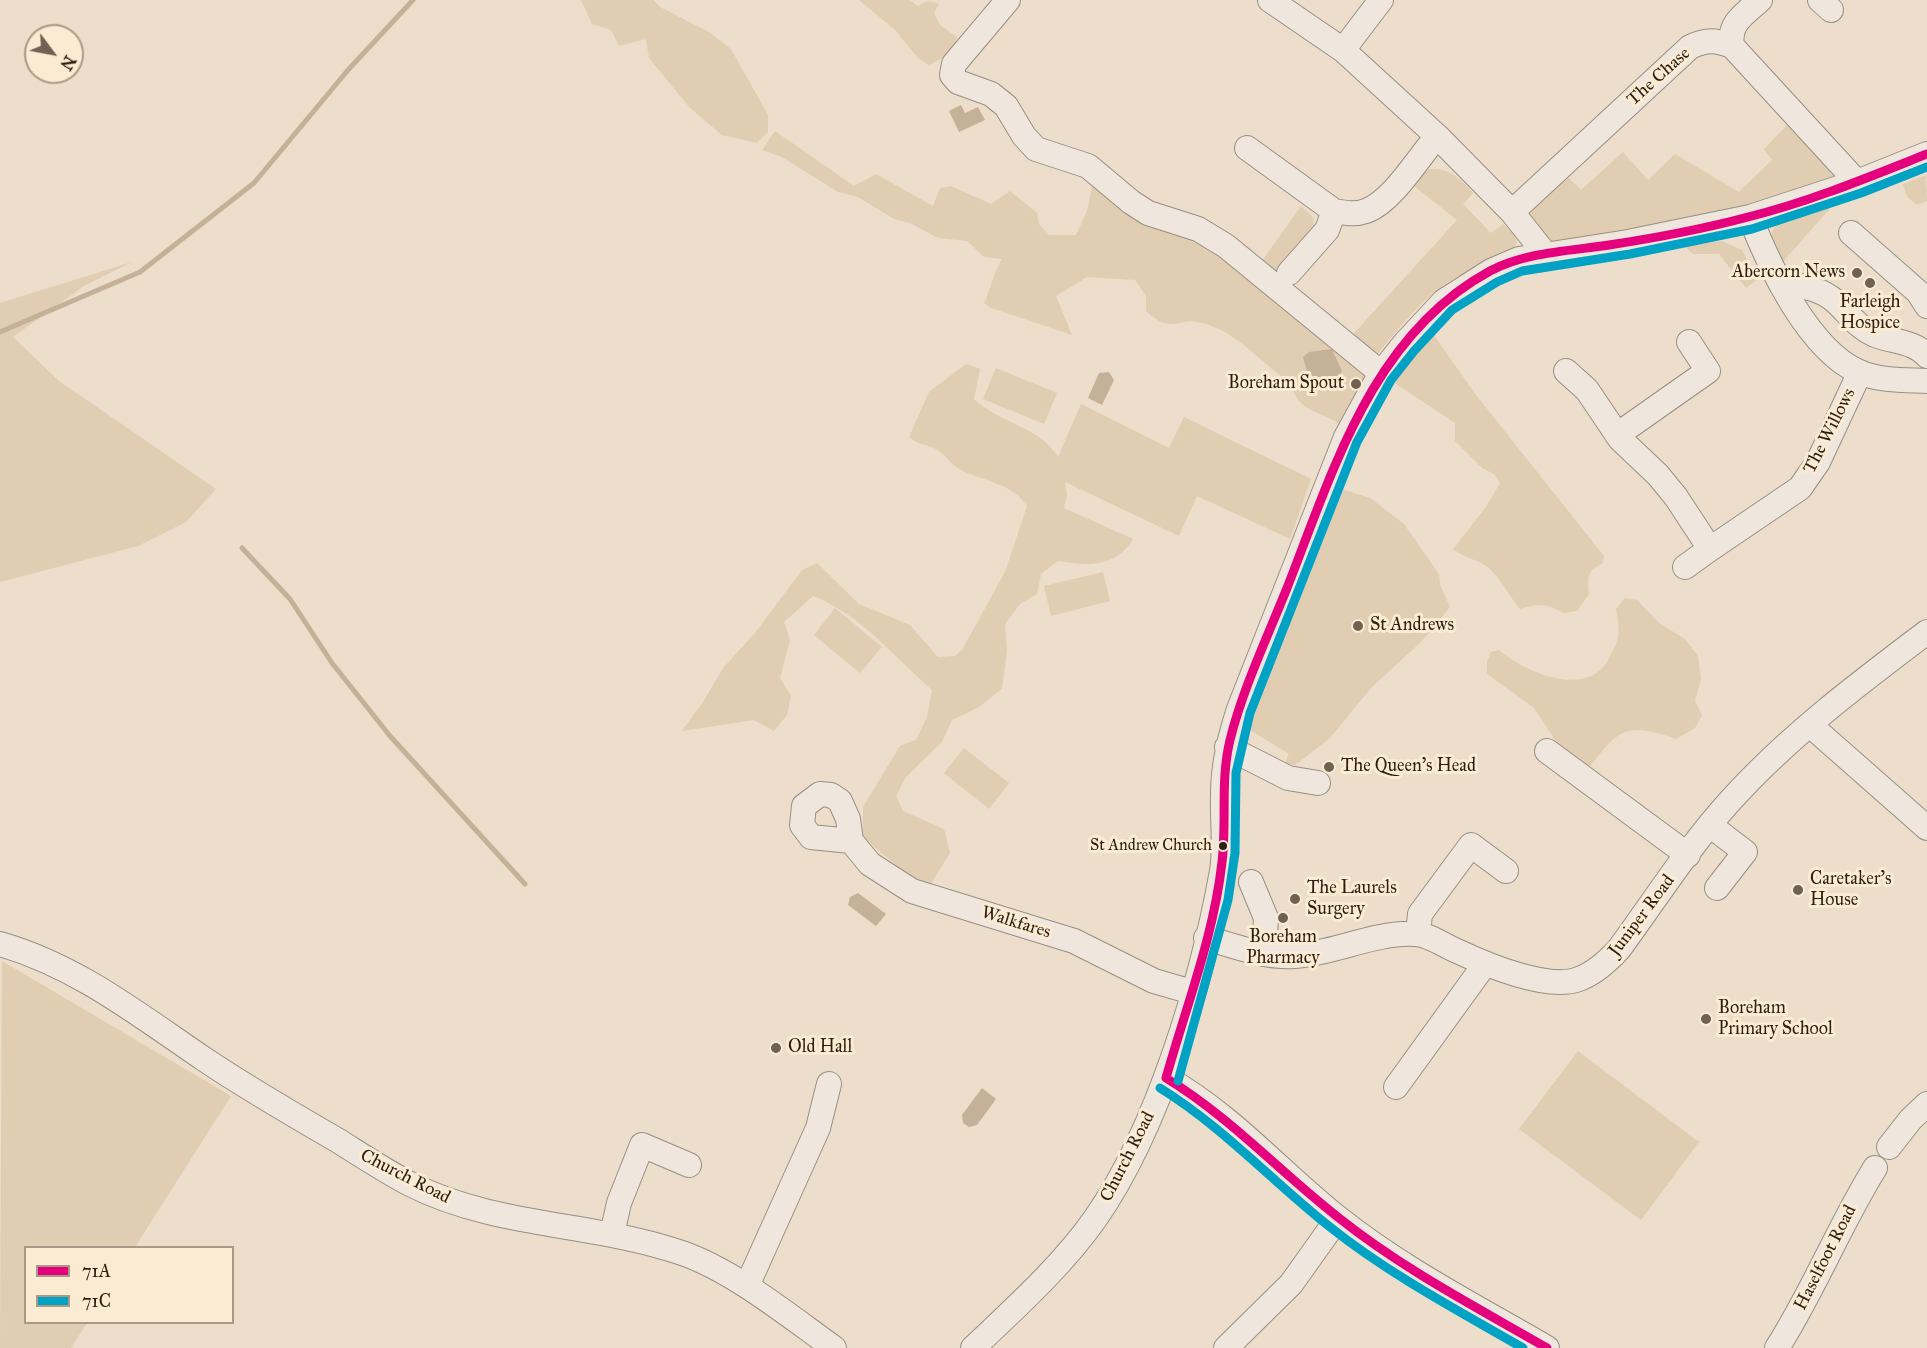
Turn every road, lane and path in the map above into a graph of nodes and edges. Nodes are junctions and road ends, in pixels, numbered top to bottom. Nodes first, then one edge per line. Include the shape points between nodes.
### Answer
1 (1008, 0) edge
2 (1270, 0) edge
3 (1381, 0) edge
4 (1760, 0) edge
5 (1732, 46) junction
6 (1343, 51) junction
7 (1437, 136) junction
8 (1247, 147) dead end
9 (1927, 154) edge
10 (1857, 182) junction
11 (1334, 211) junction
12 (1512, 212) junction
13 (1750, 218) junction
14 (1851, 233) dead end
15 (1546, 255) junction
16 (1289, 273) dead end
17 (1783, 283) junction
18 (1927, 306) edge
19 (1689, 342) dead end
20 (1927, 356) edge
21 (1566, 371) dead end
22 (1860, 372) junction
23 (1381, 373) junction
24 (1927, 381) edge
25 (1617, 435) junction
26 (1710, 549) junction
27 (1685, 567) dead end
28 (1927, 632) edge
29 (1810, 725) junction
30 (1227, 747) junction
31 (1547, 751) dead end
32 (1318, 783) dead end
33 (1711, 826) junction
34 (1927, 828) edge
35 (851, 841) dead end
36 (1688, 855) junction
37 (1506, 871) dead end
38 (1251, 882) dead end
39 (1717, 888) dead end
40 (1418, 934) junction
41 (1206, 938) junction
42 (0, 944) edge
43 (1264, 954) junction
44 (1485, 964) junction
45 (1192, 992) junction
46 (1166, 1078) junction
47 (829, 1084) dead end
48 (1396, 1087) dead end
49 (1927, 1104) edge
50 (1889, 1147) dead end
51 (689, 1165) dead end
52 (1875, 1168) dead end
53 (1338, 1218) junction
54 (612, 1234) junction
55 (747, 1286) junction
56 (834, 1348) edge
57 (973, 1348) edge
58 (1226, 1348) edge
59 (1547, 1348) edge
60 (1778, 1348) edge

1 - 23 street via 954,64 952,75 958,82 991,94 1006,106 1036,149 1088,166 1148,213 1198,229 1226,246
2 - 6 street
3 - 6 street
4 - 5 street via 1733,25
5 - 10 street
5 - 12 street, The Chase via 1716,40 1690,47
6 - 7 street
7 - 11 street via 1383,201 1359,213
7 - 12 street
8 - 11 street
9 - 10 street, Church Road
10 - 13 street, Church Road
11 - 16 street via 1327,230
12 - 15 street
13 - 15 street, Church Road
13 - 17 street
14 - 18 street via 1918,292
15 - 23 street, Church Road via 1520,259 1467,284 1444,301
17 - 20 street via 1823,293 1845,315 1875,335 1912,345
17 - 22 street via 1822,342 1842,362
19 - 25 street via 1708,371
21 - 25 street via 1587,390
22 - 24 street via 1897,380
22 - 26 street, The Willows via 1818,462 1800,488
23 - 30 street, Church Road via 1346,437
25 - 26 street via 1676,497
26 - 27 street, The Willows
28 - 29 street, Juniper Road via 1831,704
29 - 33 street, Juniper Road via 1750,780
29 - 34 street
30 - 32 street via 1288,778
30 - 41 street, Church Road via 1222,869
31 - 36 street
33 - 36 street, Juniper Road
33 - 39 street via 1745,852
35 - 45 street, Walkfares via 870,864 912,891 1074,941 1155,981
36 - 44 street, Juniper Road via 1605,965 1579,979 1546,981
37 - 40 street via 1471,845 1420,914
38 - 43 street via 1266,918
40 - 43 street, Juniper Road via 1294,956
40 - 44 street, Juniper Road
41 - 43 street, Juniper Road
41 - 45 street, Church Road
42 - 54 street, Church Road via 73,973 274,1103 409,1183 449,1201 522,1221
44 - 48 street
45 - 46 street, Church Road
46 - 53 street via 1196,1095 1234,1125
46 - 57 street, Church Road via 1140,1139 1094,1219 1025,1298
47 - 55 street via 818,1128
49 - 50 street
51 - 54 street via 642,1145 619,1203
52 - 60 street, Haselfoot Road
53 - 58 street via 1291,1284
53 - 59 street via 1390,1256
54 - 55 street, Church Road via 684,1254
55 - 56 street, Church Road

